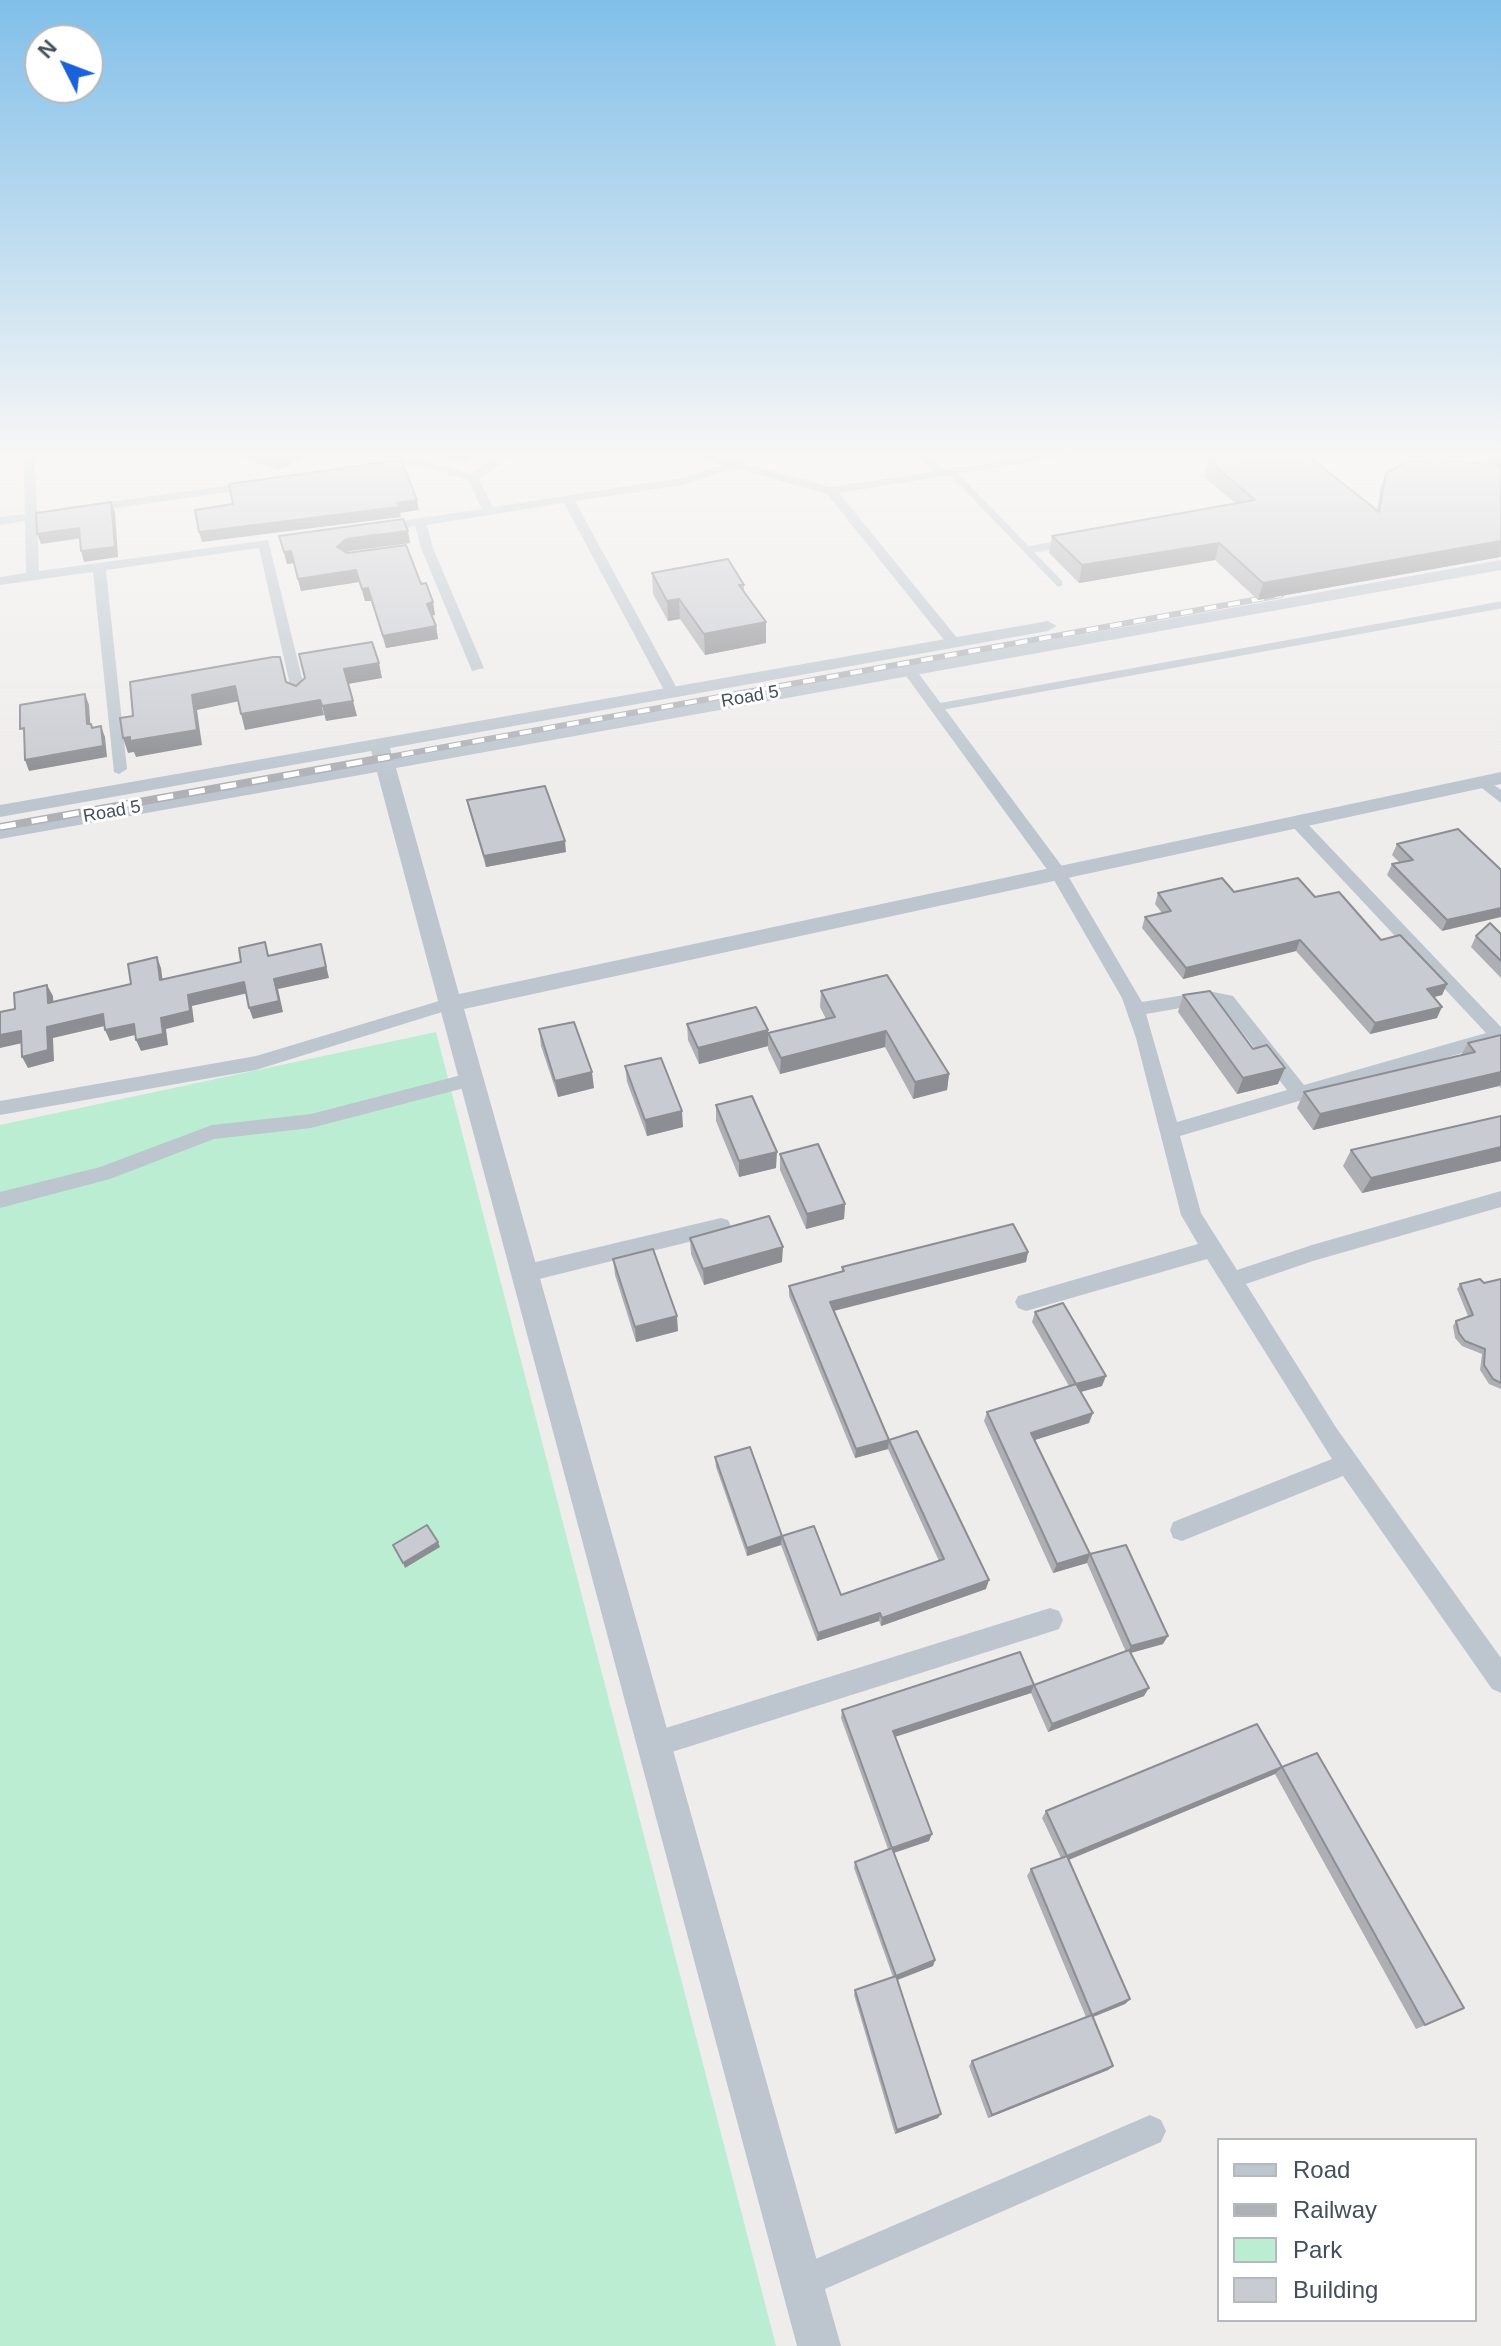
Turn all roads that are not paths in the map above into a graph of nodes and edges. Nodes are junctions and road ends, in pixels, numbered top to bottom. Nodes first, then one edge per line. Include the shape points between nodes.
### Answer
1 (32, 564) edge
2 (128, 564) edge
3 (269, 564) edge
4 (434, 564) edge
5 (603, 564) edge
6 (890, 564) edge
7 (1041, 564) edge
8 (1420, 564) edge
9 (1501, 565) edge
10 (99, 569) junction
11 (33, 576) junction
12 (0, 581) edge
13 (1059, 583) dead end
14 (1501, 605) edge
15 (953, 642) junction
16 (477, 668) dead end
17 (908, 669) junction
18 (672, 692) junction
19 (299, 694) edge
20 (938, 707) junction
21 (380, 753) junction
22 (119, 769) dead end
23 (1492, 780) edge
24 (1501, 798) edge
25 (0, 811) edge
26 (1297, 822) junction
27 (0, 833) edge
28 (1058, 873) junction
29 (449, 1004) junction
30 (1134, 1010) junction
31 (1500, 1037) edge
32 (469, 1080) junction
33 (1300, 1094) junction
34 (0, 1108) edge
35 (1168, 1132) junction
36 (1501, 1199) edge
37 (0, 1200) edge
38 (721, 1226) edge
39 (1212, 1249) junction
40 (523, 1274) junction
41 (1232, 1280) junction
42 (1026, 1302) dead end
43 (1348, 1463) junction
44 (1182, 1530) dead end
45 (1050, 1620) dead end
46 (1501, 1680) edge
47 (653, 1745) junction
48 (1150, 2131) dead end
49 (802, 2282) junction
50 (819, 2346) edge

1 - 11 street
2 - 10 street
3 - 19 street
4 - 16 street
5 - 18 street
6 - 15 street
7 - 13 lane
8 - 15 street, Road 5
9 - 17 street, Road 5
10 - 11 street
10 - 22 street
11 - 12 street
14 - 20 lane
15 - 18 street, Road 5
17 - 20 street
17 - 21 street, Road 5
18 - 21 street, Road 5
20 - 28 street
21 - 25 street, Road 5
21 - 27 street, Road 5
21 - 29 street
23 - 24 street
23 - 26 street
26 - 28 street
26 - 31 street
28 - 29 street
28 - 30 street
29 - 32 street
29 - 34 street via 256,1063
30 - 33 street via 1209,997 1227,1000
30 - 35 street
31 - 33 street
32 - 37 street via 311,1121 212,1132 103,1174
32 - 40 street
33 - 35 street
35 - 39 street via 1191,1215
36 - 41 street
38 - 40 street
39 - 41 street
39 - 42 street
40 - 47 street
41 - 43 street
43 - 44 street
43 - 46 street
45 - 47 street
47 - 49 street
48 - 49 street
49 - 50 street

